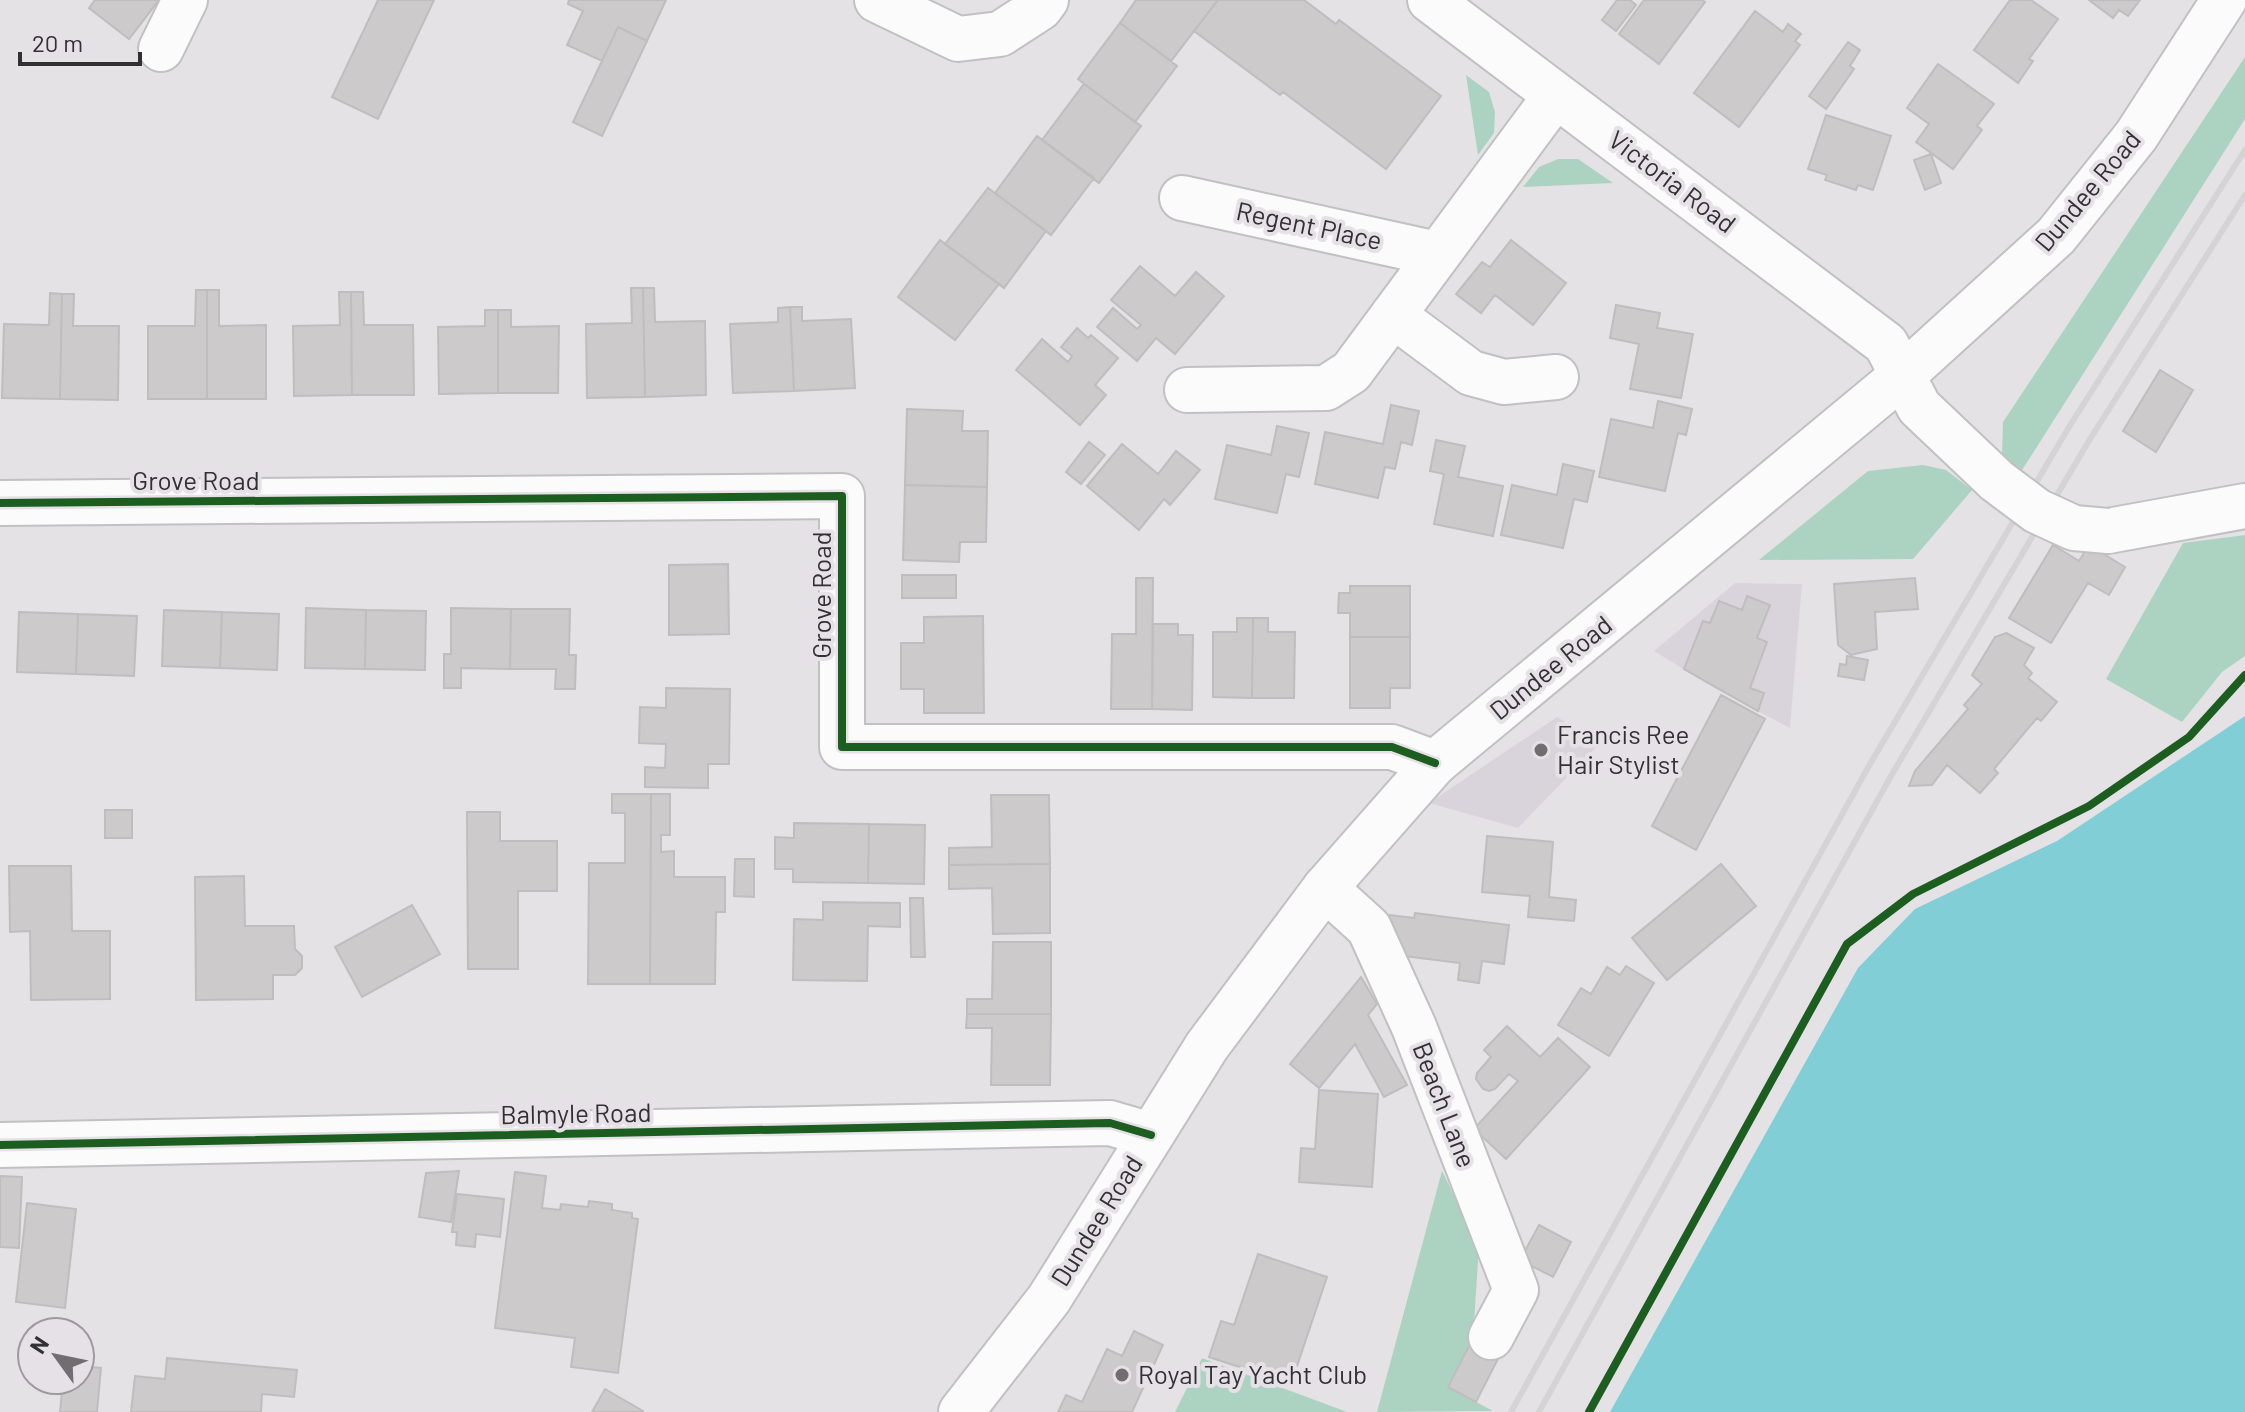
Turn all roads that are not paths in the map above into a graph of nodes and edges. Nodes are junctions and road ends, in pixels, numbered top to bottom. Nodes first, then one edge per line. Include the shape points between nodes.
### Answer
1 (185, 0) edge
2 (877, 0) edge
3 (1046, 0) edge
4 (1430, 0) edge
5 (2224, 0) edge
6 (161, 49) dead end
7 (1556, 95) junction
8 (1182, 198) dead end
9 (1437, 254) junction
10 (1393, 315) junction
11 (1903, 375) junction
12 (1556, 377) dead end
13 (1187, 390) dead end
14 (0, 503) edge
15 (2245, 506) edge
16 (1435, 763) junction
17 (1325, 888) junction
18 (1151, 1135) junction
19 (0, 1145) edge
20 (1491, 1337) dead end
21 (961, 1412) edge

1 - 6 street
2 - 3 street via 958,39 1000,34
4 - 7 street, Victoria Road
5 - 11 street, Dundee Road via 2136,136 2056,236
7 - 9 street
7 - 11 street, Victoria Road via 1886,344
8 - 9 street, Regent Place
9 - 10 street
10 - 12 street via 1471,373 1504,382
10 - 13 street via 1351,372 1326,388
11 - 15 street, Victoria Road, bridge via 1919,407 1997,481 2037,511 2074,528 2108,531
11 - 16 street, Dundee Road
14 - 16 street, Grove Road via 842,496 842,747 1392,747
16 - 17 street, Dundee Road
17 - 18 street, Dundee Road via 1207,1046
17 - 20 street, Beach Lane via 1369,928 1414,1027 1516,1290
18 - 19 street, Balmyle Road via 1110,1123
18 - 21 street, Dundee Road via 1049,1299

